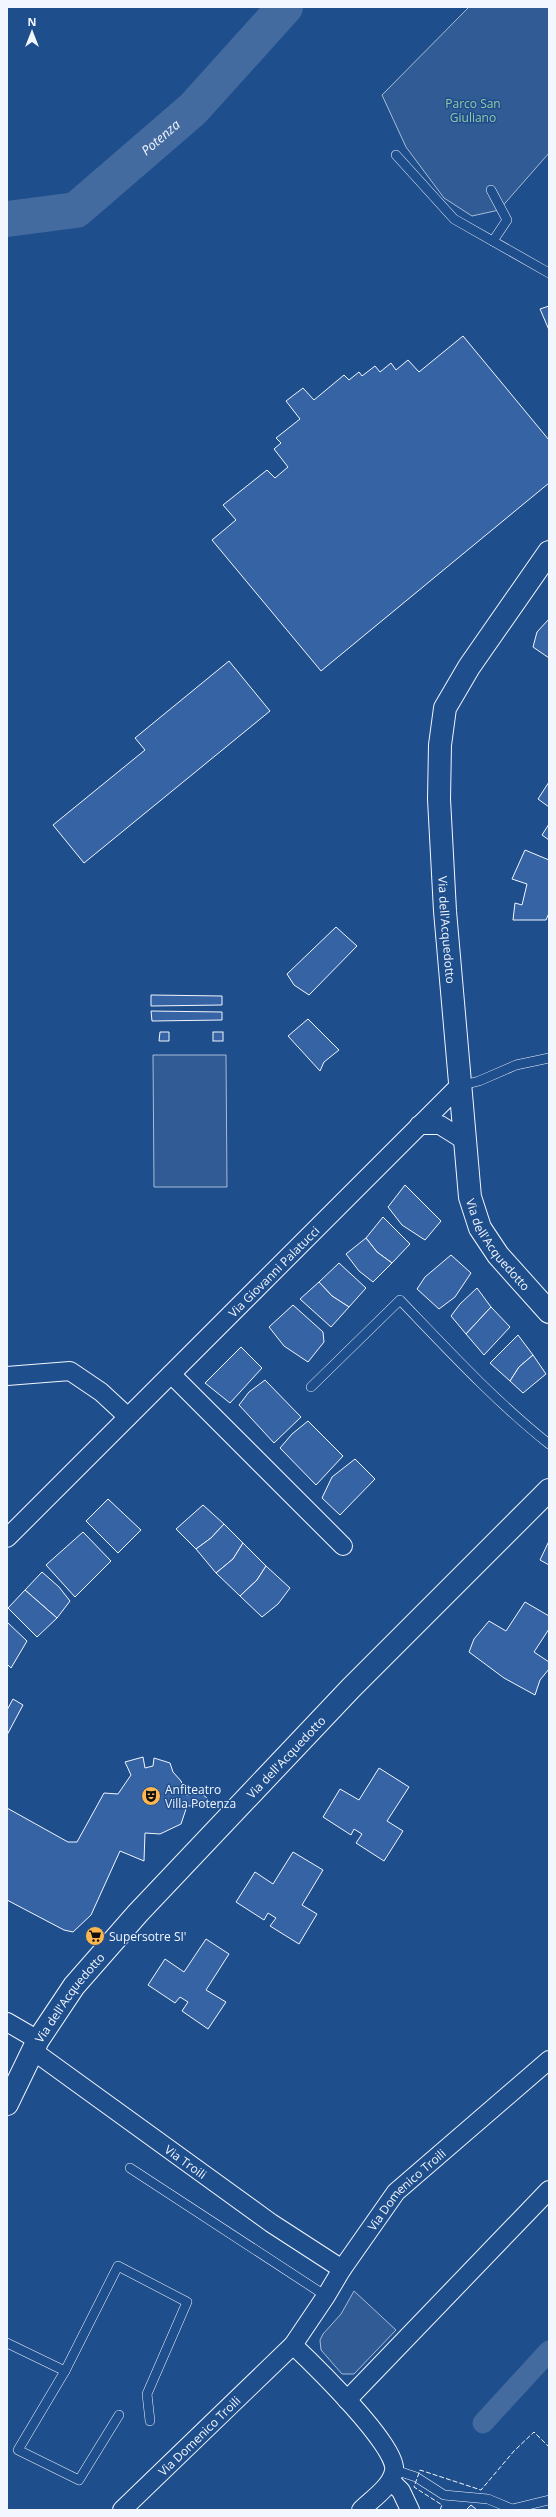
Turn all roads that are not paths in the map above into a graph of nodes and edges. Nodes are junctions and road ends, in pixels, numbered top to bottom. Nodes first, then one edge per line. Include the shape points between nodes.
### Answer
1 (396, 156) dead end
2 (491, 190) dead end
3 (493, 242) junction
4 (549, 273) edge
5 (549, 552) edge
6 (549, 1058) edge
7 (460, 1086) junction
8 (418, 1126) junction
9 (464, 1140) junction
10 (549, 1311) edge
11 (171, 1374) junction
12 (7, 1376) edge
13 (311, 1387) dead end
14 (128, 1417) junction
15 (549, 1444) edge
16 (549, 1490) edge
17 (7, 1538) edge
18 (343, 1546) dead end
19 (7, 2022) edge
20 (35, 2045) junction
21 (549, 2060) edge
22 (7, 2104) edge
23 (130, 2168) dead end
24 (549, 2190) edge
25 (342, 2269) junction
26 (326, 2296) junction
27 (7, 2343) edge
28 (293, 2345) junction
29 (65, 2371) junction
30 (347, 2400) junction
31 (119, 2415) dead end
32 (150, 2421) dead end
33 (393, 2475) junction
34 (549, 2500) edge
35 (122, 2510) edge
36 (361, 2510) edge
37 (410, 2510) edge

1 - 3 lane via 454,219
2 - 3 lane via 508,220
3 - 4 lane
5 - 7 street, Via dell'Acquedotto via 469,667 445,708 440,745 439,799 445,911
6 - 7 lane via 516,1065
7 - 8 street, Via Giovanni Palatucci
7 - 9 street, Via dell'Acquedotto
8 - 9 street via 440,1125
8 - 11 street, Via Giovanni Palatucci
9 - 10 street, Via dell'Acquedotto via 470,1198 480,1228 498,1255
11 - 14 street, Via Giovanni Palatucci
11 - 18 street
12 - 14 street via 70,1371 102,1392
13 - 15 lane via 400,1300 472,1375 521,1422
14 - 17 street, Via Giovanni Palatucci
16 - 20 street, Via dell'Acquedotto via 351,1688 138,1913 74,1986
19 - 20 street, Via Troili
20 - 22 street, Via dell'Acquedotto
20 - 25 street, Via Troili via 264,2219
21 - 25 street, Via Domenico Troili via 396,2192
23 - 26 lane
24 - 30 street
25 - 26 street, Via Domenico Troili
26 - 28 street, Via Domenico Troili
27 - 29 lane
28 - 30 street
28 - 35 street, Via Domenico Troili
29 - 31 lane via 18,2450 79,2480
29 - 32 lane via 118,2266 187,2302 147,2394
30 - 33 street via 394,2460
33 - 34 lane via 416,2477 444,2495 488,2499 512,2509
33 - 36 street
33 - 37 street

